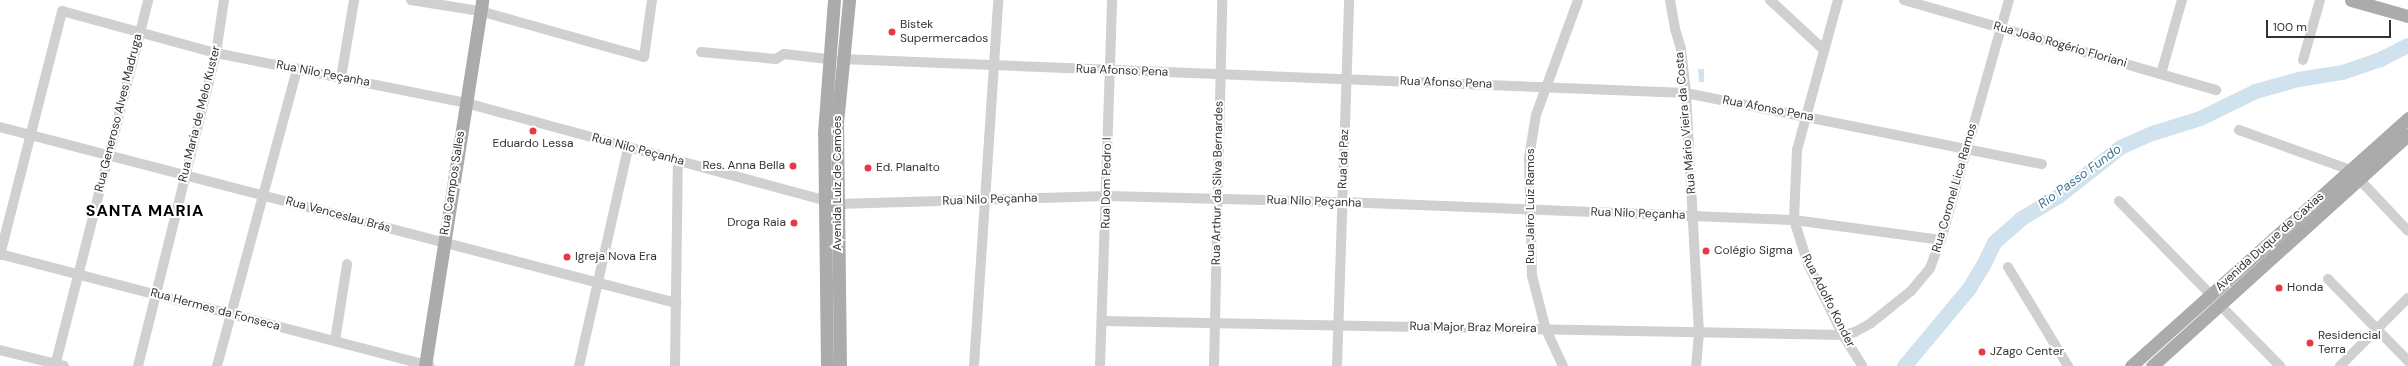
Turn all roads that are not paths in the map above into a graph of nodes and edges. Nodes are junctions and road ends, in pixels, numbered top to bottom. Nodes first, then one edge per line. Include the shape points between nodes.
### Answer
1 (148, 0) edge
2 (224, 0) edge
3 (354, 0) edge
4 (411, 0) edge
5 (652, 0) edge
6 (834, 0) edge
7 (849, 0) edge
8 (998, 0) edge
9 (1112, 0) edge
10 (1222, 0) edge
11 (1349, 0) edge
12 (1578, 0) edge
13 (1670, 0) edge
14 (1770, 0) edge
15 (1838, 0) edge
16 (1904, 0) edge
17 (2009, 0) edge
18 (2182, 0) edge
19 (2320, 0) edge
20 (2351, 0) edge
21 (481, 6) edge
22 (2408, 16) edge
23 (2001, 28) junction
24 (140, 32) junction
25 (1824, 50) junction
26 (702, 52) dead end
27 (216, 53) junction
28 (828, 59) junction
29 (842, 60) junction
30 (2303, 60) dead end
31 (994, 66) junction
32 (297, 69) junction
33 (1110, 70) junction
34 (1220, 74) junction
35 (2161, 74) junction
36 (341, 78) junction
37 (1346, 79) junction
38 (1545, 87) junction
39 (2216, 90) dead end
40 (1686, 93) junction
41 (466, 103) junction
42 (1805, 117) junction
43 (2408, 118) edge
44 (0, 127) edge
45 (2239, 130) dead end
46 (30, 135) junction
47 (2408, 135) edge
48 (628, 148) junction
49 (1967, 149) junction
50 (108, 156) junction
51 (678, 161) junction
52 (2042, 164) dead end
53 (2355, 174) junction
54 (185, 176) junction
55 (263, 196) junction
56 (1108, 196) junction
57 (1218, 199) junction
58 (985, 200) junction
59 (824, 201) junction
60 (2119, 201) dead end
61 (1343, 202) junction
62 (838, 204) junction
63 (1529, 209) junction
64 (1694, 216) junction
65 (1794, 220) junction
66 (2408, 231) edge
67 (1941, 240) junction
68 (444, 243) junction
69 (0, 255) edge
70 (347, 264) dead end
71 (2008, 267) dead end
72 (78, 274) junction
73 (2328, 279) dead end
74 (598, 283) junction
75 (156, 294) junction
76 (2210, 295) junction
77 (2408, 298) edge
78 (676, 303) junction
79 (2220, 305) junction
80 (231, 314) junction
81 (1103, 321) junction
82 (1215, 323) junction
83 (1339, 325) junction
84 (2377, 329) junction
85 (1546, 330) junction
86 (1699, 333) junction
87 (1844, 335) junction
88 (335, 341) junction
89 (0, 350) edge
90 (2408, 361) edge
91 (58, 365) edge
92 (138, 366) edge
93 (217, 366) edge
94 (427, 366) edge
95 (579, 366) edge
96 (675, 366) edge
97 (827, 366) edge
98 (840, 366) edge
99 (974, 366) edge
100 (1100, 366) edge
101 (1214, 366) edge
102 (1337, 366) edge
103 (1563, 366) edge
104 (1696, 366) edge
105 (1862, 366) edge
106 (2068, 366) edge
107 (2131, 366) edge
108 (2152, 366) edge
109 (2280, 366) edge
110 (2340, 366) edge

1 - 24 street, Rua Generoso Alves Madruga
2 - 27 street, Rua Maria de Melo Kuster
3 - 36 street
4 - 21 street
5 - 21 street via 644,57
6 - 28 main road, Avenida Luiz de Camões
7 - 29 main road, Avenida Luiz de Camões
8 - 31 street
9 - 33 street, Rua Dom Pedro I
10 - 34 street, Rua Arthur da Silva Bernardes
11 - 37 street, Rua da Paz
12 - 38 street, Rua Jairo Luiz Ramos
13 - 40 street, Rua Mário Vieira da Costa via 1674,29 1681,49
14 - 25 street
15 - 25 street, Rua Adolfo Konder
16 - 23 street, Rua João Rogério Floriani
17 - 23 street, Rua Coronel Lica Ramos
18 - 35 street
19 - 30 street
20 - 22 main road
21 - 41 main road, Rua Campos Salles
23 - 35 street, Rua João Rogério Floriani
23 - 49 street, Rua Coronel Lica Ramos
24 - 27 street, Rua Nilo Peçanha
24 - 46 street, Rua Nilo Peçanha via 62,10
24 - 50 street, Rua Generoso Alves Madruga
25 - 42 street, Rua Adolfo Konder
26 - 28 street via 776,59 784,54
27 - 32 street, Rua Nilo Peçanha
27 - 54 street, Rua Maria de Melo Kuster
28 - 59 main road, Avenida Luiz de Camões
29 - 31 street, Rua Afonso Pena
29 - 62 main road, Avenida Luiz de Camões via 838,123
31 - 33 street, Rua Afonso Pena
31 - 58 street
32 - 36 street, Rua Nilo Peçanha
32 - 55 street
33 - 34 street, Rua Afonso Pena
33 - 56 street, Rua Dom Pedro I
34 - 37 street, Rua Afonso Pena
34 - 57 street, Rua Arthur da Silva Bernardes
35 - 39 street, Rua João Rogério Floriani
36 - 41 street, Rua Nilo Peçanha
37 - 38 street, Rua Afonso Pena
37 - 61 street, Rua da Paz
38 - 40 street, Rua Afonso Pena
38 - 63 street, Rua Jairo Luiz Ramos via 1532,136
40 - 42 street, Rua Afonso Pena
40 - 64 street, Rua Mário Vieira da Costa
41 - 48 street, Rua Nilo Peçanha
41 - 68 main road, Rua Campos Salles
42 - 49 street, Rua Afonso Pena
42 - 65 street, Rua Adolfo Konder via 1795,165
43 - 53 main road, Avenida Duque de Caxias
44 - 46 street, Rua Venceslau Brás
45 - 53 street
46 - 50 street, Rua Venceslau Brás
46 - 69 street
47 - 53 main road, Avenida Duque de Caxias
48 - 51 street, Rua Nilo Peçanha
48 - 74 street
49 - 52 street, Rua Afonso Pena
49 - 67 street, Rua Coronel Lica Ramos
50 - 54 street, Rua Venceslau Brás
50 - 72 street, Rua Generoso Alves Madruga
51 - 59 street, Rua Nilo Peçanha
51 - 78 street
53 - 66 street
53 - 76 main road, Avenida Duque de Caxias
53 - 79 main road, Avenida Duque de Caxias
54 - 55 street, Rua Venceslau Brás
54 - 75 street, Rua Maria de Melo Kuster
55 - 68 street, Rua Venceslau Brás
55 - 80 street
56 - 57 street, Rua Nilo Peçanha
56 - 58 street, Rua Nilo Peçanha
56 - 81 street, Rua Dom Pedro I
57 - 61 street, Rua Nilo Peçanha
57 - 82 street, Rua Arthur da Silva Bernardes
58 - 62 street, Rua Nilo Peçanha
58 - 99 street
59 - 62 street, Rua Nilo Peçanha
59 - 97 main road, Avenida Luiz de Camões
60 - 76 street
61 - 63 street, Rua Nilo Peçanha
61 - 83 street, Rua da Paz
62 - 98 main road, Avenida Luiz de Camões
63 - 64 street, Rua Nilo Peçanha
63 - 85 street, Rua Jairo Luiz Ramos via 1532,276
64 - 65 street, Rua Nilo Peçanha
64 - 86 street, Rua Mário Vieira da Costa
65 - 67 street, Rua Nilo Peçanha
65 - 87 street, Rua Adolfo Konder via 1801,249
67 - 87 street, Rua Coronel Lica Ramos via 1930,268 1911,291 1871,323
68 - 74 street, Rua Venceslau Brás
68 - 94 main road, Rua Campos Salles
69 - 72 street, Rua Hermes da Fonseca
70 - 88 street
71 - 106 street
72 - 75 street, Rua Hermes da Fonseca
72 - 91 street, Rua Generoso Alves Madruga
73 - 84 street
74 - 78 street, Rua Venceslau Brás
74 - 95 street
75 - 80 street, Rua Hermes da Fonseca
75 - 92 street, Rua Maria de Melo Kuster
76 - 107 main road, Avenida Duque de Caxias
77 - 84 street
78 - 96 street
79 - 108 main road, Avenida Duque de Caxias
79 - 109 street
80 - 88 street, Rua Hermes da Fonseca
80 - 93 street
81 - 82 street, Rua Major Braz Moreira
81 - 100 street, Rua Dom Pedro I
82 - 83 street, Rua Major Braz Moreira
82 - 101 street, Rua Arthur da Silva Bernardes
83 - 85 street, Rua Major Braz Moreira
83 - 102 street, Rua da Paz
84 - 90 street
84 - 110 street
85 - 86 street, Rua Major Braz Moreira
85 - 103 street, Rua Jairo Luiz Ramos
86 - 87 street, Rua Major Braz Moreira
86 - 104 street, Rua Mário Vieira da Costa
87 - 105 street, Rua Adolfo Konder
88 - 94 street, Rua Hermes da Fonseca
89 - 91 street

